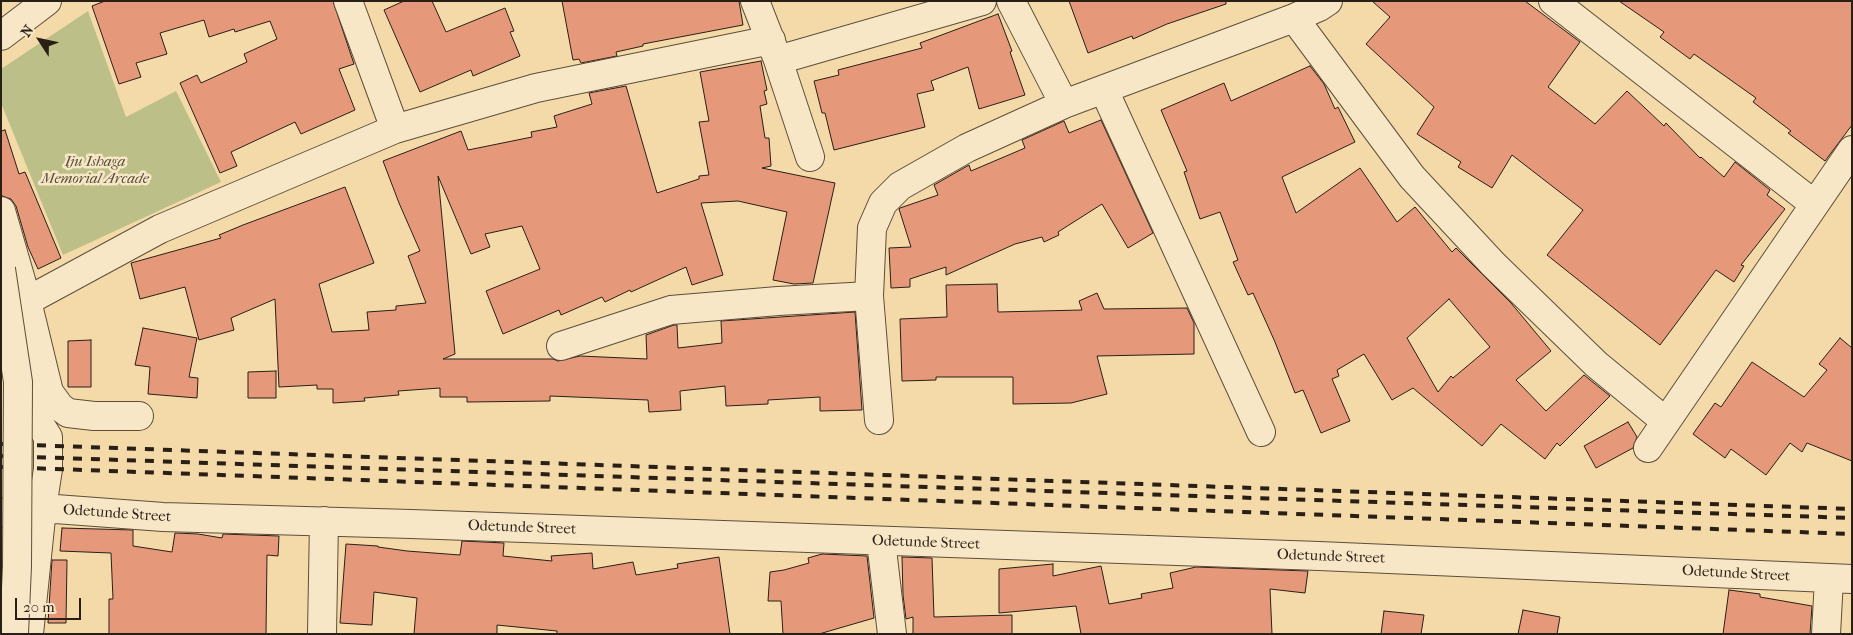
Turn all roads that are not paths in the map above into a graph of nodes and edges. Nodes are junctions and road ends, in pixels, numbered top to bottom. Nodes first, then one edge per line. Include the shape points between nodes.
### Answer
1 (48, 1) edge
2 (348, 1) edge
3 (755, 1) edge
4 (982, 1) edge
5 (1011, 1) edge
6 (1328, 1) edge
7 (1553, 1) edge
8 (1294, 18) junction
9 (1, 36) edge
10 (775, 50) junction
11 (1104, 90) junction
12 (1064, 104) junction
13 (395, 129) junction
14 (1852, 150) edge
15 (810, 157) dead end
16 (1814, 204) junction
17 (1, 211) edge
18 (1, 269) edge
19 (869, 296) junction
20 (14, 303) edge
21 (561, 346) dead end
22 (139, 416) dead end
23 (880, 420) dead end
24 (1665, 421) junction
25 (1261, 432) dead end
26 (1648, 448) dead end
27 (42, 508) junction
28 (1, 513) edge
29 (324, 521) junction
30 (881, 542) junction
31 (1841, 579) edge
32 (14, 634) edge
33 (29, 634) edge
34 (322, 634) edge
35 (892, 634) edge
36 (1826, 634) edge

1 - 9 street
2 - 13 street
3 - 10 street
4 - 10 street
5 - 12 street
6 - 8 street
7 - 16 street
8 - 11 street
8 - 24 street via 1412,177 1493,264 1596,364
10 - 13 street via 536,88
10 - 15 street
11 - 12 street
11 - 25 street
12 - 19 street via 967,148 900,186 883,203 872,228
13 - 20 street via 160,229
14 - 16 street
16 - 24 street
17 - 20 street
18 - 32 street, bridge via 18,382
19 - 21 street via 671,310
19 - 23 street
20 - 22 street via 48,392 60,407 68,414
20 - 27 street via 32,412 48,437 48,469
24 - 26 street
27 - 28 street, Odetunde Street
27 - 29 street, Odetunde Street via 163,518
27 - 33 street
29 - 30 street, Odetunde Street
29 - 34 street
30 - 31 street, Odetunde Street via 1329,556
30 - 35 street
31 - 36 street

